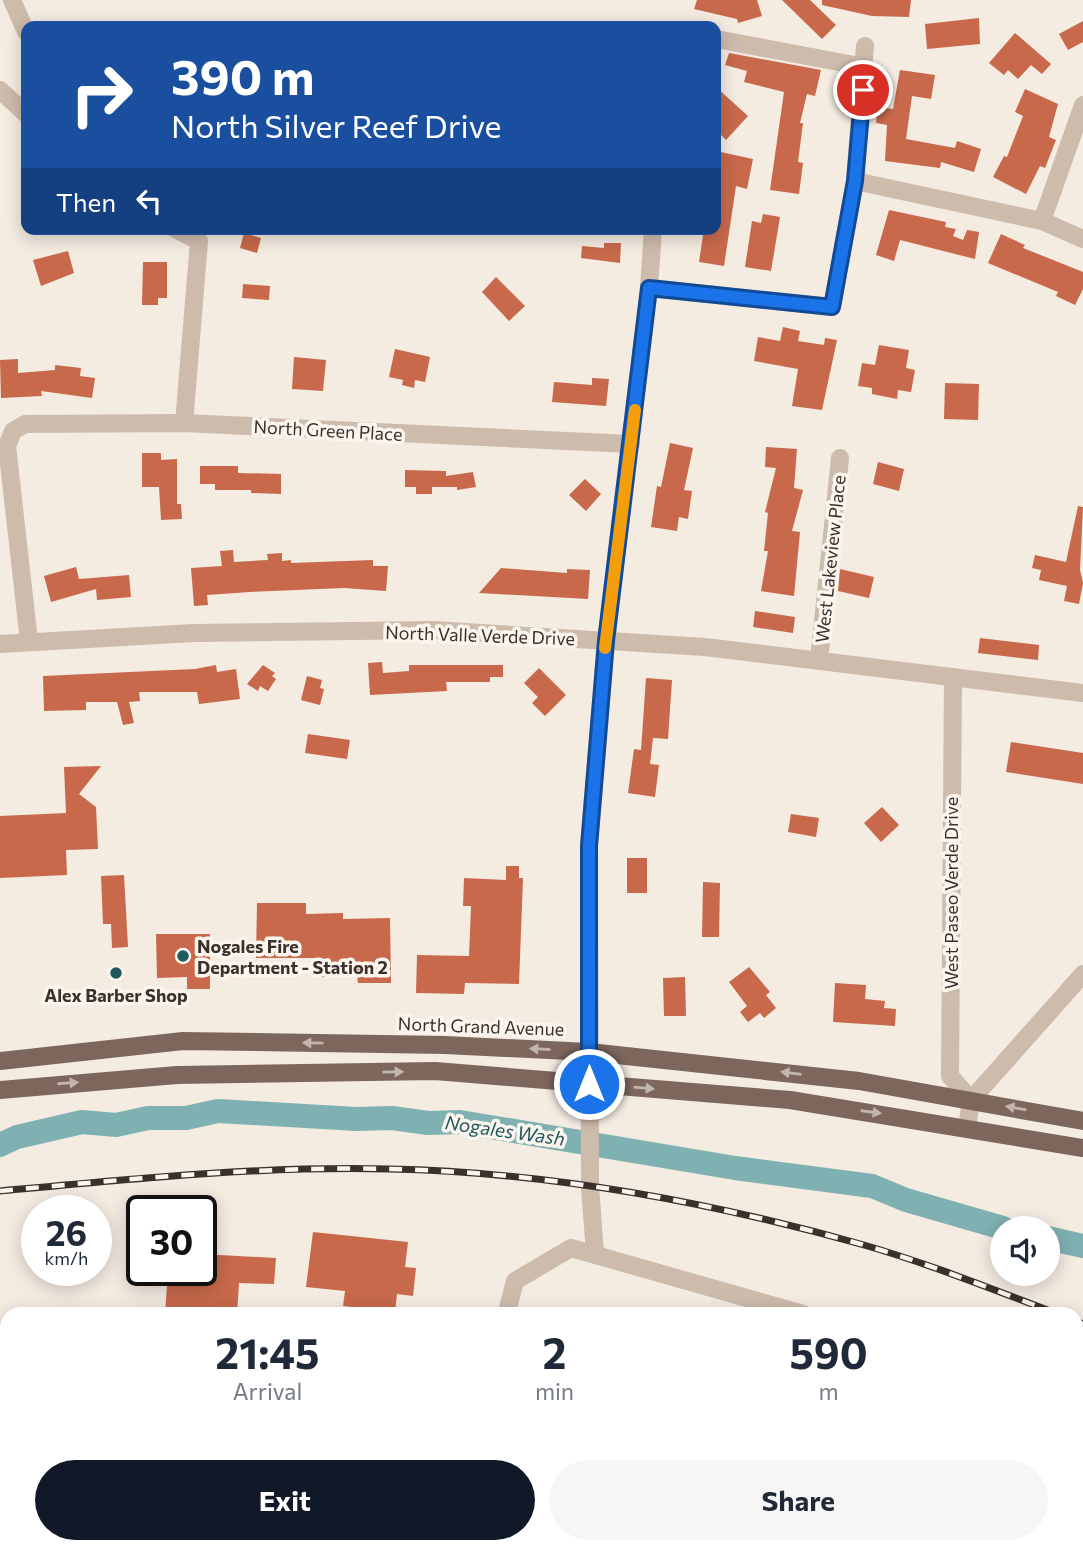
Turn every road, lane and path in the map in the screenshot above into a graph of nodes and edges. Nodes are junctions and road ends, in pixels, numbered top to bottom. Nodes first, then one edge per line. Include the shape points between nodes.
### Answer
1 (12, 0) edge
2 (21, 21) edge
3 (721, 40) edge
4 (865, 46) dead end
5 (865, 67) junction
6 (0, 90) edge
7 (1083, 105) edge
8 (21, 109) edge
9 (855, 181) junction
10 (1042, 221) junction
11 (188, 235) edge
12 (653, 235) edge
13 (1083, 239) edge
14 (649, 288) junction
15 (184, 424) junction
16 (631, 444) junction
17 (840, 458) dead end
18 (29, 641) junction
19 (606, 641) junction
20 (0, 644) edge
21 (819, 660) junction
22 (953, 677) junction
23 (1083, 693) edge
24 (1083, 974) edge
25 (589, 1052) junction
26 (0, 1061) edge
27 (589, 1084) junction
28 (0, 1090) edge
29 (971, 1100) junction
30 (1083, 1121) edge
31 (967, 1128) junction
32 (1083, 1148) edge
33 (595, 1253) junction
34 (508, 1307) edge
35 (779, 1307) edge

1 - 2 street
3 - 5 street
4 - 5 street
5 - 9 street
6 - 8 street
7 - 10 street
9 - 10 street
9 - 14 street via 832,307
10 - 13 street
11 - 15 street via 200,241
12 - 14 street
14 - 16 street
15 - 16 street, North Green Place
15 - 18 street, North Green Place via 25,424 13,431 7,446
16 - 19 street
17 - 21 street, West Lakeview Place
18 - 19 street, North Valle Verde Drive via 433,629
18 - 20 street, North Valle Verde Drive
19 - 21 street, North Valle Verde Drive
19 - 25 street via 589,846
21 - 22 street, North Valle Verde Drive
22 - 23 street, North Valle Verde Drive
22 - 29 street, West Paseo Verde Drive via 950,1076
24 - 29 street
25 -> 26 main road, North Grand Avenue via 183,1041
25 - 27 street
29 -> 25 main road, North Grand Avenue via 859,1080
28 -> 27 main road via 177,1075 435,1071
27 -> 31 main road via 790,1100
27 - 33 street
30 -> 29 main road, North Grand Avenue
29 - 31 street
31 - 32 main road
33 - 34 street via 571,1248 515,1282
33 - 35 street

